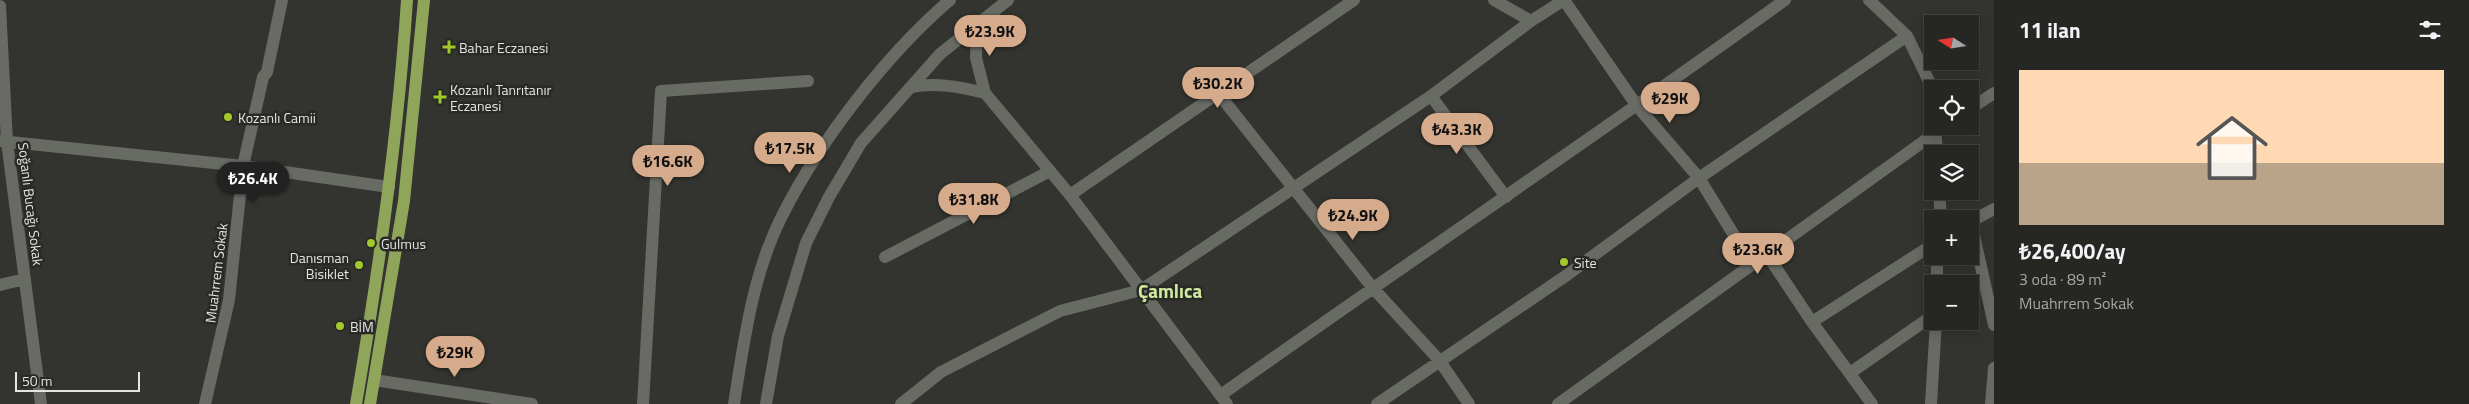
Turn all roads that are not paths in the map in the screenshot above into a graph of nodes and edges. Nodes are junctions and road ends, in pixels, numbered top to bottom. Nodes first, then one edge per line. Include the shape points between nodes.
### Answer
1 (282, 0) edge
2 (406, 0) edge
3 (424, 0) edge
4 (950, 0) edge
5 (1008, 0) edge
6 (1354, 0) edge
7 (1494, 0) edge
8 (1785, 0) edge
9 (1869, 0) edge
10 (0, 6) edge
11 (1531, 21) junction
12 (977, 24) junction
13 (1907, 36) junction
14 (1929, 80) edge
15 (808, 81) dead end
16 (911, 87) junction
17 (985, 93) junction
18 (1218, 93) junction
19 (1994, 93) edge
20 (1431, 96) junction
21 (1979, 103) edge
22 (1637, 106) junction
23 (1929, 135) edge
24 (4, 142) edge
25 (243, 166) junction
26 (1050, 171) junction
27 (1699, 178) junction
28 (390, 187) junction
29 (1294, 189) junction
30 (1070, 195) junction
31 (1506, 197) junction
32 (1994, 209) edge
33 (1979, 217) edge
34 (1924, 250) edge
35 (1766, 254) junction
36 (885, 257) dead end
37 (1979, 261) edge
38 (1751, 263) junction
39 (25, 279) junction
40 (0, 285) edge
41 (1372, 287) junction
42 (1140, 290) junction
43 (1812, 322) junction
44 (1924, 322) edge
45 (1994, 325) edge
46 (1935, 330) edge
47 (1439, 360) junction
48 (1994, 368) edge
49 (1850, 373) junction
50 (374, 380) junction
51 (1224, 400) edge
52 (41, 404) edge
53 (205, 404) edge
54 (356, 404) edge
55 (370, 404) edge
56 (532, 404) edge
57 (643, 404) edge
58 (734, 404) edge
59 (766, 404) edge
60 (900, 404) edge
61 (1377, 404) edge
62 (1469, 404) edge
63 (1558, 404) edge
64 (1872, 404) edge
65 (1931, 404) edge
66 (1991, 404) edge

1 - 25 street, Muahrrem Sokak
2 - 28 main road
3 - 50 main road via 404,201
4 - 58 street via 859,97 812,164 782,215 763,265 744,334
5 - 12 street
6 - 18 street
7 - 11 street
8 - 22 street
9 - 13 street
10 - 24 street, Soğanlı Bucağı Sokak
11 - 20 street
11 - 22 street via 1564,0
12 - 16 street via 940,54
12 - 17 street via 976,58
13 - 14 street
13 - 27 street
15 - 57 street via 661,91
16 - 17 street via 945,85
16 - 59 street via 861,143 806,243 778,336
17 - 26 street
18 - 29 street
18 - 30 street
19 - 21 street
20 - 29 street
20 - 31 street
22 - 27 street
22 - 31 street
23 - 35 street
24 - 25 street
24 - 39 street, Soğanlı Bucağı Sokak
25 - 28 street
25 - 53 street, Muahrrem Sokak via 230,300
26 - 30 street
26 - 36 street
27 - 38 street
27 - 47 street via 1567,275
28 - 54 main road
29 - 41 street
29 - 42 street
30 - 42 street
31 - 41 street
32 - 33 street
34 - 43 street
35 - 38 street
35 - 43 street
37 - 45 street
38 - 63 street
39 - 40 street
39 - 52 street, Soğanlı Bucağı Sokak
41 - 47 street
41 - 51 street
42 - 51 street
42 - 60 street via 1060,311 941,372
43 - 49 street
44 - 49 street
46 - 65 street
47 - 61 street
47 - 62 street
48 - 66 street
49 - 64 street
50 - 55 main road
50 - 56 street

